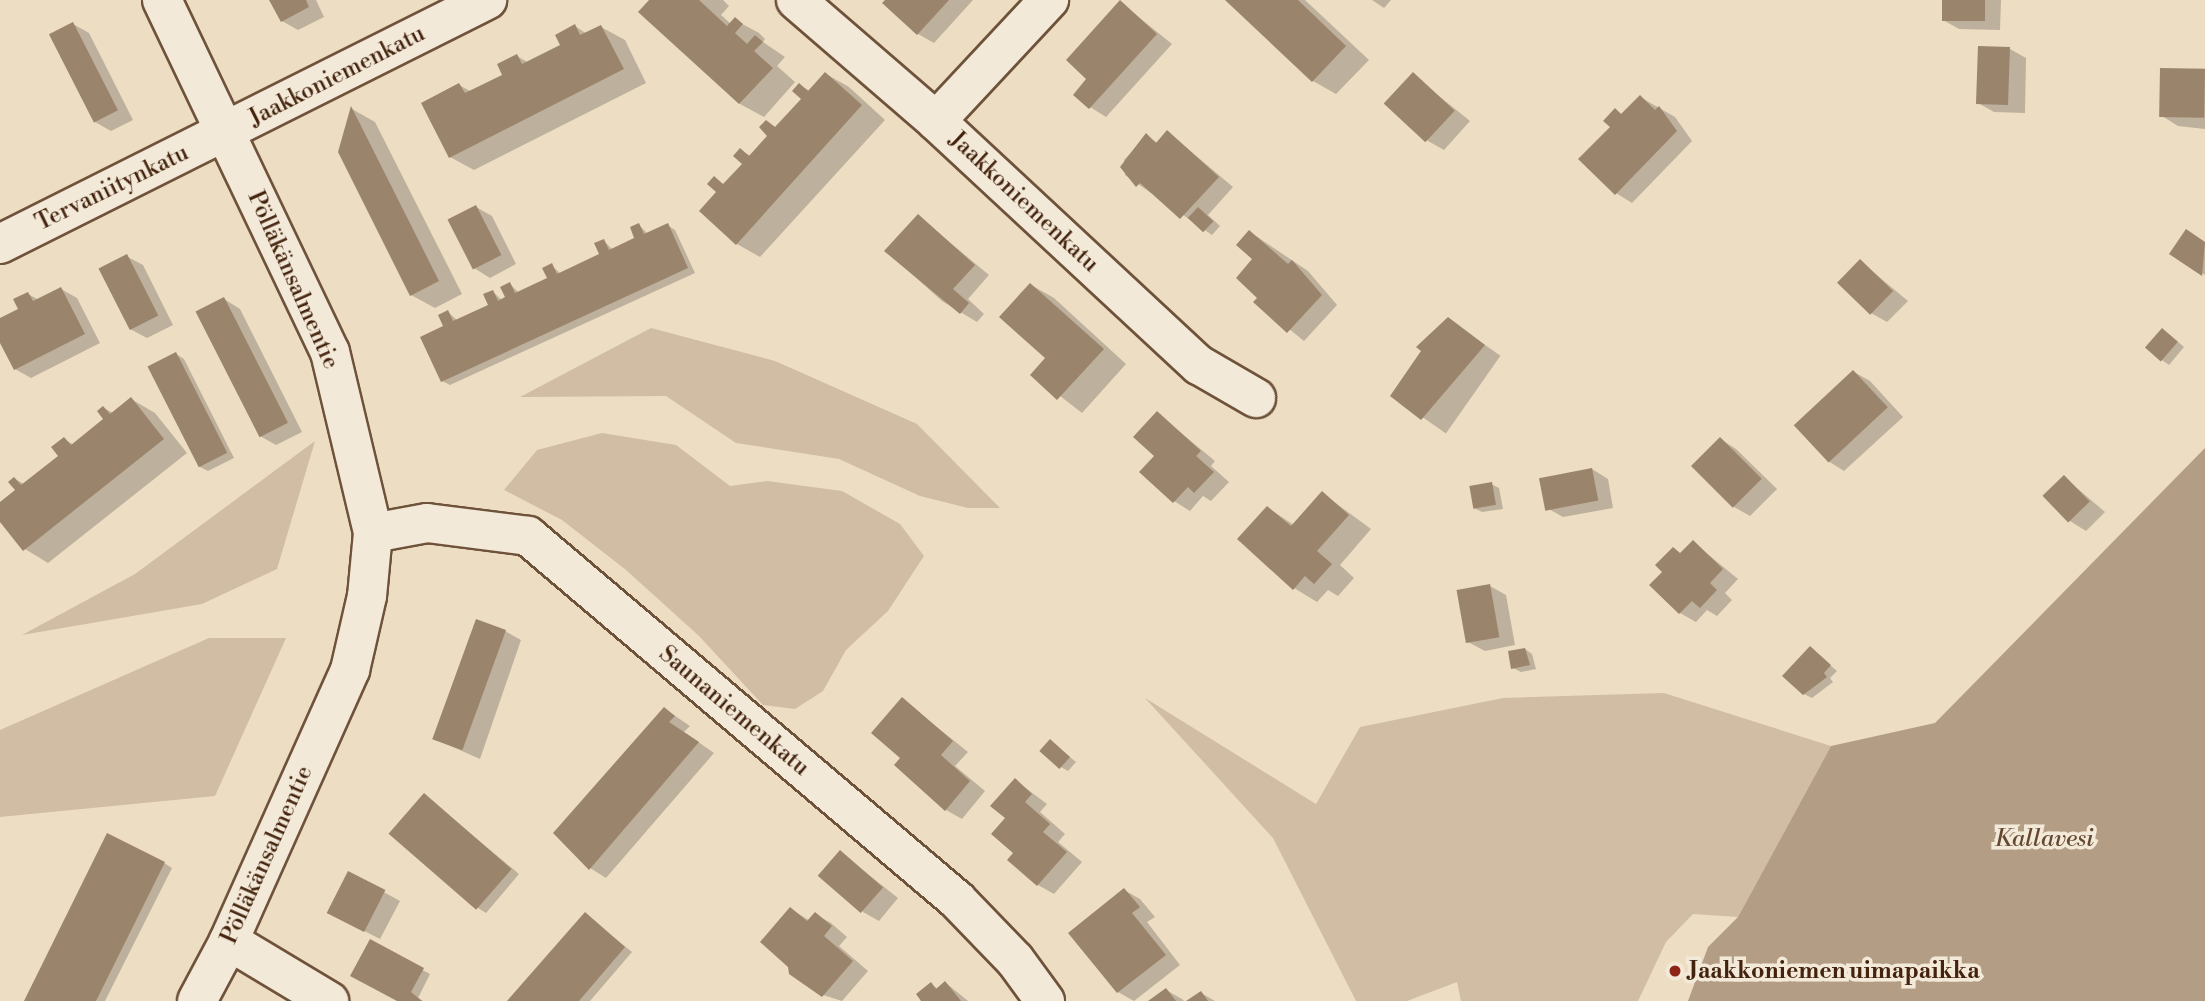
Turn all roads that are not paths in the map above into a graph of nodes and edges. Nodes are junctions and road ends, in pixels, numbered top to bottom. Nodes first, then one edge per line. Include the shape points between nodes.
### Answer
1 (162, 0) edge
2 (487, 0) edge
3 (796, 0) edge
4 (1049, 0) edge
5 (936, 121) junction
6 (225, 133) junction
7 (0, 243) edge
8 (1256, 398) dead end
9 (373, 533) junction
10 (229, 941) junction
11 (197, 1001) edge
12 (330, 1001) edge
13 (1045, 1001) edge

1 - 6 street, Pölläkänsalmentie
2 - 6 street, Jaakkoniemenkatu
3 - 5 street, Jaakkoniemenkatu
4 - 5 street
5 - 8 street, Jaakkoniemenkatu via 1199,365
6 - 7 street, Tervaniitynkatu
6 - 9 street, Pölläkänsalmentie via 330,352
9 - 10 street, Pölläkänsalmentie via 367,596 350,670
9 - 13 street, Saunaniemenkatu via 428,523 528,536 957,900 1015,960
10 - 11 street, Pölläkänsalmentie
10 - 12 street

